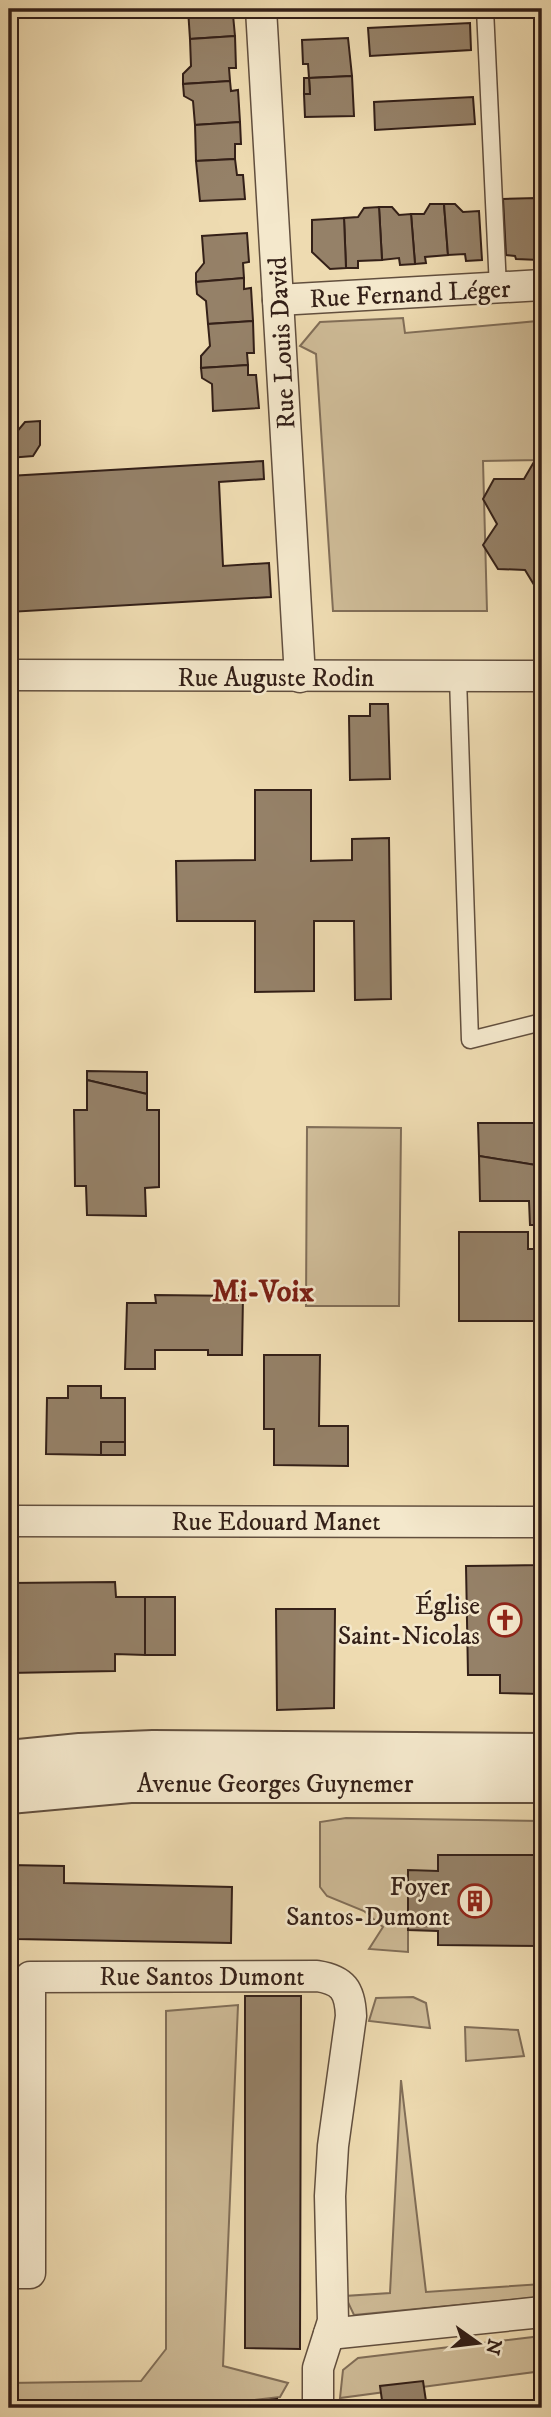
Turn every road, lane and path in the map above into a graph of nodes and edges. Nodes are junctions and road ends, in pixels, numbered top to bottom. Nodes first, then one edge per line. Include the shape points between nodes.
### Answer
1 (261, 9) edge
2 (485, 9) edge
3 (542, 285) edge
4 (498, 288) junction
5 (278, 300) junction
6 (9, 675) edge
7 (542, 676) edge
8 (300, 677) junction
9 (457, 678) junction
10 (542, 1022) edge
11 (9, 1521) edge
12 (542, 1522) edge
13 (542, 1753) edge
14 (9, 1760) edge
15 (542, 1783) edge
16 (9, 1794) edge
17 (9, 2273) edge
18 (542, 2312) edge
19 (329, 2334) junction
20 (318, 2408) edge

1 - 5 street, Rue Louis David
2 - 4 lane
3 - 4 street, Rue Fernand Léger
4 - 5 street, Rue Fernand Léger
5 - 8 street, Rue Louis David
6 - 8 street, Rue Auguste Rodin
7 - 9 street, Rue Auguste Rodin
8 - 9 street, Rue Auguste Rodin
9 - 10 lane via 470,1040
11 - 12 street, Rue Edouard Manet
13 - 14 street, Avenue Georges Guynemer via 153,1750
15 - 16 street, Avenue Georges Guynemer via 130,1783
17 - 19 street, Rue Santos Dumont via 30,2273 30,1977 331,1978 344,1987 351,2000 351,2016 333,2146
18 - 19 street
19 - 20 street, Rue Santos Dumont via 318,2368

